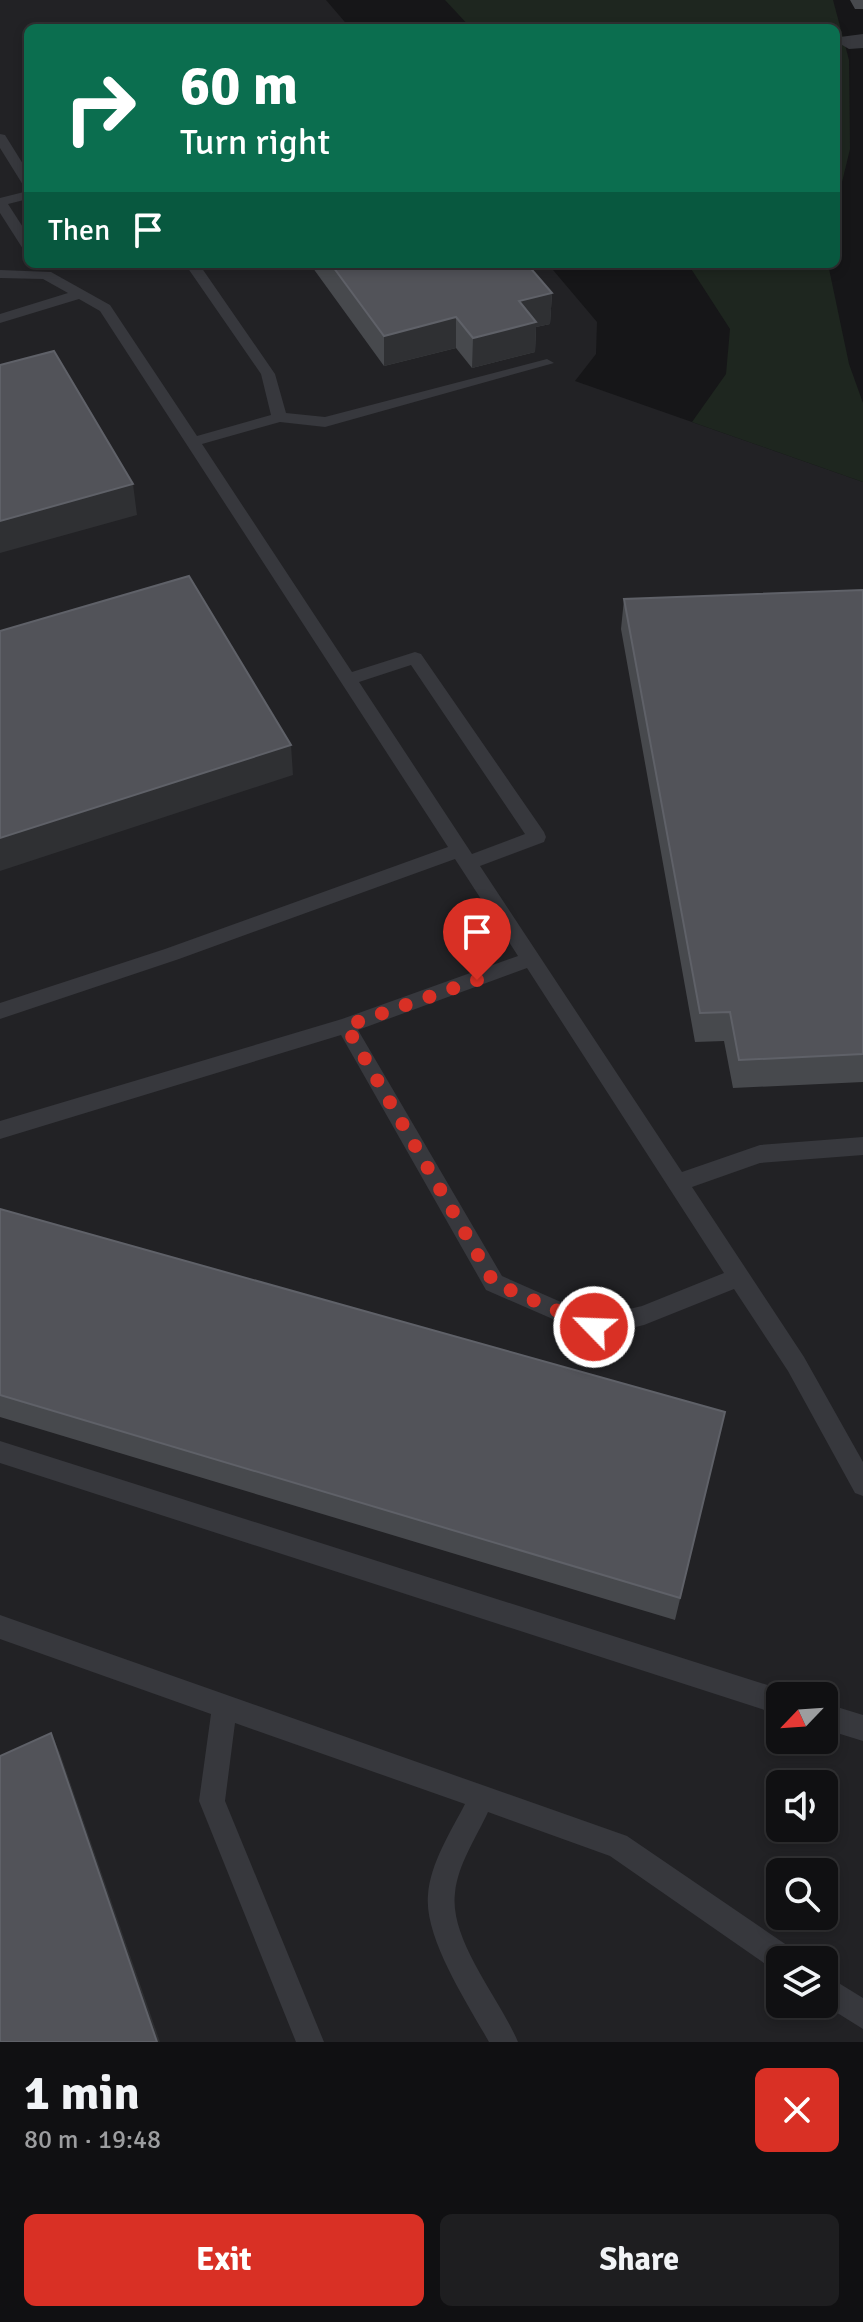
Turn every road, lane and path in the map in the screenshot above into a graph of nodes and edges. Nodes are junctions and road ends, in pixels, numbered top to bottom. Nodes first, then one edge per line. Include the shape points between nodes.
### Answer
1 (0, 138) edge
2 (24, 176) edge
3 (24, 196) edge
4 (0, 202) edge
5 (24, 240) edge
6 (195, 268) edge
7 (42, 270) edge
8 (0, 274) edge
9 (80, 294) junction
10 (0, 319) edge
11 (547, 363) dead end
12 (279, 417) junction
13 (193, 442) junction
14 (348, 679) junction
15 (463, 856) junction
16 (531, 959) junction
17 (0, 1011) edge
18 (346, 1026) junction
19 (0, 1130) edge
20 (863, 1146) edge
21 (677, 1183) junction
22 (739, 1277) junction
23 (0, 1452) edge
24 (863, 1485) edge
25 (0, 1627) edge
26 (766, 1698) edge
27 (225, 1706) junction
28 (838, 1720) edge
29 (863, 1728) edge
30 (482, 1797) junction
31 (766, 1948) edge
32 (838, 1998) edge
33 (863, 2015) edge
34 (310, 2042) edge
35 (504, 2042) edge

1 - 2 lane
3 - 4 lane
4 - 5 lane
6 - 12 lane via 268,374
7 - 8 lane
7 - 9 lane
9 - 10 lane
9 - 13 lane via 105,308
11 - 12 lane via 325,422
12 - 13 lane
13 - 14 lane
14 - 15 lane
14 - 15 lane via 415,658 537,837
15 - 16 lane
15 - 17 lane
16 - 18 lane
16 - 21 lane
18 - 19 lane
18 - 22 lane via 494,1283 594,1327 644,1315
20 - 21 lane via 760,1154
21 - 22 lane
22 - 24 lane via 796,1364
23 - 26 lane
25 - 27 lane
27 - 30 lane
27 - 34 lane via 212,1801
28 - 29 lane
30 - 31 lane via 618,1845
30 - 35 lane via 441,1895 442,1921
32 - 33 lane

